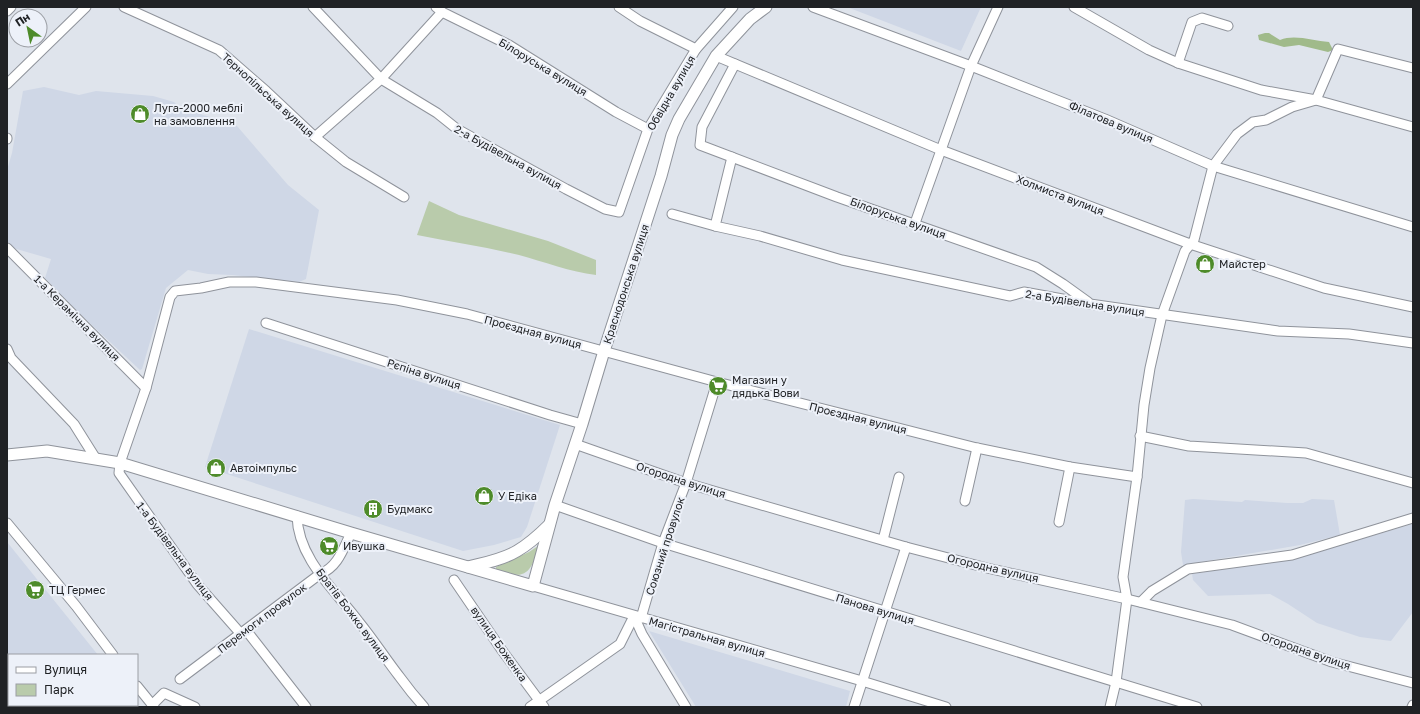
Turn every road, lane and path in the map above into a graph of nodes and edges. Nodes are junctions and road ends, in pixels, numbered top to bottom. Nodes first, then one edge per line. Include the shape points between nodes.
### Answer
1 (10, 7) edge
2 (86, 7) edge
3 (124, 7) edge
4 (313, 7) edge
5 (619, 7) edge
6 (733, 7) edge
7 (766, 7) edge
8 (813, 7) edge
9 (998, 7) edge
10 (1074, 7) edge
11 (439, 9) edge
12 (7, 11) edge
13 (1228, 26) dead end
14 (696, 49) junction
15 (716, 56) junction
16 (1178, 63) junction
17 (735, 64) junction
18 (971, 66) junction
19 (1413, 68) edge
20 (381, 79) junction
21 (7, 84) edge
22 (1316, 100) junction
23 (1413, 127) edge
24 (648, 129) junction
25 (314, 137) junction
26 (941, 150) junction
27 (732, 157) junction
28 (1213, 166) junction
29 (404, 197) dead end
30 (619, 212) joint
31 (672, 214) dead end
32 (915, 223) junction
33 (715, 226) junction
34 (1413, 227) edge
35 (1190, 244) junction
36 (7, 248) edge
37 (1090, 304) junction
38 (1413, 307) edge
39 (1162, 315) junction
40 (266, 323) dead end
41 (1413, 343) edge
42 (7, 349) edge
43 (604, 351) junction
44 (717, 382) junction
45 (146, 388) junction
46 (582, 424) junction
47 (1140, 436) junction
48 (575, 444) junction
49 (977, 448) junction
50 (7, 455) edge
51 (96, 459) junction
52 (120, 463) junction
53 (1070, 467) junction
54 (1137, 476) junction
55 (899, 477) dead end
56 (1413, 482) edge
57 (686, 483) junction
58 (965, 501) dead end
59 (555, 505) junction
60 (297, 516) junction
61 (1413, 518) edge
62 (1059, 522) dead end
63 (7, 523) edge
64 (549, 526) junction
65 (350, 533) junction
66 (882, 540) junction
67 (663, 543) junction
68 (906, 547) junction
69 (467, 567) junction
70 (320, 574) junction
71 (454, 580) dead end
72 (533, 586) junction
73 (1127, 599) junction
74 (1141, 602) junction
75 (884, 612) junction
76 (638, 617) junction
77 (244, 632) junction
78 (112, 654) edge
79 (180, 679) dead end
80 (862, 681) junction
81 (1116, 682) junction
82 (1413, 684) edge
83 (138, 687) edge
84 (542, 704) edge
85 (153, 706) edge
86 (683, 706) edge
87 (195, 707) edge
88 (306, 707) edge
89 (424, 707) edge
90 (530, 707) edge
91 (854, 707) edge
92 (946, 707) edge
93 (1110, 707) edge
94 (1197, 707) edge

1 - 12 street
2 - 21 street
3 - 25 street, Тернопільська вулиця via 219,50
4 - 20 street, 2-а Будівельна вулиця
5 - 14 street
6 - 14 street, Обвідна вулиця
7 - 15 main road, Краснодонська вулиця via 750,19
8 - 18 street, Філатова вулиця
9 - 18 street
10 - 16 street via 1149,50
11 - 20 street
11 - 24 street, Білоруська вулиця via 509,45 616,112
13 - 16 street via 1202,18 1192,22
14 - 24 street, Обвідна вулиця
15 - 17 street, Холмиста вулиця
15 - 43 main road, Краснодонська вулиця via 672,135
16 - 22 street via 1261,90
17 - 26 street, Холмиста вулиця
17 - 27 street, Білоруська вулиця via 702,127 700,144
18 - 26 street
18 - 28 street, Філатова вулиця via 1105,118
19 - 22 street via 1338,49
20 - 25 street
20 - 30 street, 2-а Будівельна вулиця via 437,113 457,130 605,209
22 - 23 street
22 - 28 street via 1292,107 1266,120 1252,122 1237,134
24 - 30 street, Обвідна вулиця
25 - 29 street, Тернопільська вулиця via 346,162
26 - 32 street
26 - 35 street, Холмиста вулиця
27 - 32 street, Білоруська вулиця via 837,197
27 - 33 street
28 - 34 street, Філатова вулиця
28 - 35 street via 1194,240
31 - 33 street, 2-а Будівельна вулиця
32 - 37 street, Білоруська вулиця via 1036,267
33 - 37 street, 2-а Будівельна вулиця via 842,260 1010,296 1024,292
35 - 38 street, Холмиста вулиця via 1324,288
35 - 39 street via 1185,251
36 - 45 street, 1-а Керамічна вулиця
37 - 39 street, 2-а Будівельна вулиця
39 - 41 street, 2-а Будівельна вулиця via 1278,331 1349,334
39 - 47 street via 1150,368
40 - 46 street, Рєпіна вулиця
42 - 51 street via 11,358 74,424
43 - 44 street, Проєздная вулиця
43 - 45 street, Проєздная вулиця via 467,314 397,300 256,282 229,282 176,291 170,297
43 - 46 main road, Краснодонська вулиця
44 - 49 street, Проєздная вулиця
44 - 57 street, Союзний провулок
45 - 52 street
46 - 48 main road, Краснодонська вулиця
47 - 54 street
47 - 56 street via 1189,446 1306,453
48 - 57 street, Огородна вулиця
48 - 59 main road, Краснодонська вулиця
49 - 53 street, Проєздная вулиця
49 - 58 street
50 - 51 main road via 47,451
51 - 52 main road
52 - 60 main road
52 - 77 street, 1-а Будівельна вулиця via 119,473 197,584
53 - 54 street, Проєздная вулиця
53 - 62 street
54 - 73 street via 1123,577
55 - 66 street
57 - 66 street, Огородна вулиця
57 - 67 street, Союзний провулок
59 - 64 main road, Краснодонська вулиця
59 - 67 street, Панова вулиця
60 - 65 main road
60 - 70 street, Братів Божко вулиця via 297,529 304,548
61 - 74 street via 1292,555 1188,569 1152,591
63 - 78 street
64 - 69 main road via 515,552
64 - 72 main road, Краснодонська вулиця
65 - 69 main road, Магістральная вулиця
65 - 70 street, Перемоги провулок via 337,562 328,571
66 - 68 street, Огородна вулиця
67 - 75 street, Панова вулиця
67 - 76 street, Союзний провулок
68 - 73 street, Огородна вулиця
68 - 75 street
69 - 72 main road, Магістральная вулиця
70 - 77 street, Перемоги провулок
70 - 89 street, Братів Божко вулиця
71 - 84 street, вулиця Боженка
72 - 76 street, Магістральная вулиця
73 - 74 street, Огородна вулиця
73 - 81 street
74 - 82 street, Огородна вулиця via 1232,625 1332,662
75 - 80 street
75 - 81 street, Панова вулиця
76 - 80 street, Магістральная вулиця
76 - 84 street, Союзний провулок via 620,644
76 - 86 street via 642,634
77 - 79 street, Перемоги провулок
77 - 88 street, 1-а Будівельна вулиця
80 - 91 street
80 - 92 street, Магістральная вулиця
81 - 93 street
81 - 94 street, Панова вулиця
83 - 85 street
84 - 90 street, Союзний провулок
85 - 87 street via 164,693

